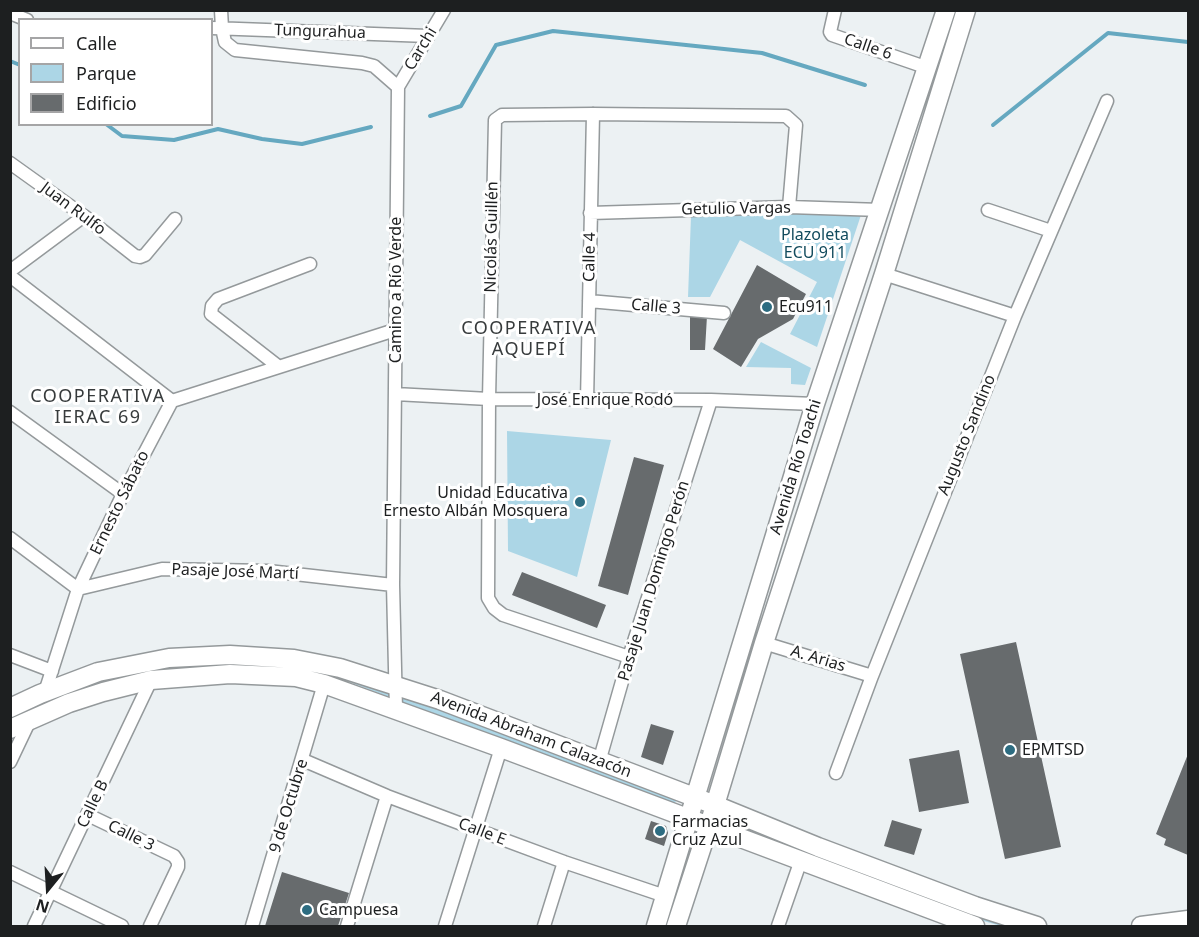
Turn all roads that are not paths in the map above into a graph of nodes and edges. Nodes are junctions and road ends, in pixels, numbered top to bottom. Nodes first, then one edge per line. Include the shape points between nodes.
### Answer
1 (221, 10) edge
2 (444, 10) edge
3 (835, 10) edge
4 (946, 10) edge
5 (966, 10) edge
6 (217, 28) edge
7 (428, 36) junction
8 (928, 68) junction
9 (398, 87) junction
10 (1107, 101) dead end
11 (592, 114) junction
12 (10, 163) edge
13 (789, 207) junction
14 (881, 210) junction
15 (988, 210) dead end
16 (590, 213) junction
17 (84, 216) junction
18 (175, 219) dead end
19 (1051, 231) junction
20 (310, 264) dead end
21 (10, 271) edge
22 (884, 274) junction
23 (10, 276) edge
24 (589, 301) junction
25 (723, 313) dead end
26 (1015, 316) junction
27 (395, 330) junction
28 (279, 367) junction
29 (395, 394) junction
30 (489, 399) junction
31 (587, 400) junction
32 (711, 400) junction
33 (172, 401) junction
34 (815, 404) junction
35 (10, 412) edge
36 (123, 494) junction
37 (10, 538) edge
38 (393, 585) junction
39 (78, 589) junction
40 (764, 643) junction
41 (10, 655) edge
42 (629, 657) junction
43 (52, 671) junction
44 (872, 676) junction
45 (151, 680) junction
46 (324, 684) junction
47 (395, 685) junction
48 (45, 692) junction
49 (10, 708) edge
50 (396, 710) junction
51 (30, 720) junction
52 (10, 729) edge
53 (501, 748) junction
54 (303, 760) junction
55 (10, 762) edge
56 (599, 762) junction
57 (836, 773) dead end
58 (387, 796) junction
59 (695, 798) junction
60 (715, 805) junction
61 (88, 815) junction
62 (689, 818) junction
63 (709, 825) junction
64 (475, 829) junction
65 (801, 860) junction
66 (564, 862) junction
67 (10, 872) edge
68 (50, 892) junction
69 (665, 896) junction
70 (1188, 920) edge
71 (34, 927) edge
72 (122, 927) edge
73 (150, 927) edge
74 (252, 927) edge
75 (346, 927) edge
76 (445, 927) edge
77 (544, 927) edge
78 (656, 927) edge
79 (676, 927) edge
80 (778, 927) edge
81 (975, 927) edge
82 (1037, 927) edge
83 (1142, 927) edge

1 - 6 street
2 - 7 street, Carchi
3 - 8 street, Calle 6 via 832,35
4 - 8 main road, Avenida Río Toachi
5 - 22 main road, Avenida Río Toachi
6 - 7 street, Tungurahua
6 - 9 street via 235,50 362,63 374,66
7 - 9 street, Carchi
8 - 14 main road, Avenida Río Toachi
9 - 27 street, Camino a Río Verde
10 - 19 street, Augusto Sandino
11 - 13 street, Nicolás Guillén via 786,116 796,125
11 - 16 street, Calle 4
11 - 30 street, Nicolás Guillén via 502,115 495,120
12 - 17 street, Juan Rulfo
13 - 14 street, Getulio Vargas
13 - 16 street, Getulio Vargas
14 - 34 main road, Avenida Río Toachi
15 - 19 street
16 - 24 street, Calle 4
17 - 18 street, Juan Rulfo via 140,257
17 - 21 street
19 - 26 street, Augusto Sandino
20 - 28 street via 218,299 212,306 211,314
22 - 26 street
22 - 40 main road, Avenida Río Toachi
23 - 33 street
24 - 25 street, Calle 3
24 - 31 street, Calle 4
26 - 44 street, Augusto Sandino
27 - 28 street
27 - 29 street, Camino a Río Verde
28 - 33 street
29 - 30 street, José Enrique Rodó
29 - 38 street, Camino a Río Verde
30 - 31 street, José Enrique Rodó
30 - 42 street, Nicolás Guillén via 488,598 503,615
31 - 32 street, José Enrique Rodó
32 - 34 street, José Enrique Rodó
32 - 42 street, Pasaje Juan Domingo Perón
33 - 36 street, Ernesto Sábato
34 - 59 main road, Avenida Río Toachi
35 - 36 street
36 - 39 street, Ernesto Sábato
37 - 39 street
38 - 39 street, Pasaje José Martí via 268,571 162,569
38 - 47 street, Camino a Río Verde
39 - 43 street, Ernesto Sábato
40 - 44 street, A. Arias
40 - 60 main road, Avenida Río Toachi
41 - 43 street
42 - 56 street, Pasaje Juan Domingo Perón
43 - 48 street, Ernesto Sábato
44 - 57 street, Augusto Sandino
45 - 46 main road, Avenida Abraham Calazacón via 266,674
45 - 51 main road, Avenida Abraham Calazacón via 80,699
45 - 61 street, Calle B
46 - 50 main road, Avenida Abraham Calazacón
46 - 54 street, 9 de Octubre
47 - 48 main road, Avenida Abraham Calazacón via 294,659 230,655 170,658 108,670
47 - 50 street, Camino a Río Verde
47 - 56 main road, Avenida Abraham Calazacón
48 - 49 main road, Avenida Abraham Calazacón
50 - 53 main road, Avenida Abraham Calazacón
51 - 52 main road, Avenida Abraham Calazacón
51 - 55 street
53 - 62 main road, Avenida Abraham Calazacón
53 - 64 street
54 - 58 street, Calle E
54 - 74 street, 9 de Octubre
56 - 59 main road, Avenida Abraham Calazacón
58 - 64 street, Calle E
58 - 75 street
59 - 60 main road, Avenida Abraham Calazacón
59 - 62 main road, Avenida Río Toachi
60 - 63 main road, Avenida Río Toachi
60 - 82 main road, Avenida Abraham Calazacón
61 - 68 street, Calle B
61 - 73 street, Calle 3 via 174,856 178,862
62 - 63 main road, Avenida Abraham Calazacón
62 - 69 main road, Avenida Río Toachi
63 - 65 main road, Avenida Abraham Calazacón
63 - 79 main road, Avenida Río Toachi
64 - 66 street, Calle E
64 - 76 street
65 - 80 street
65 - 81 main road, Avenida Abraham Calazacón
66 - 69 street, Calle E
66 - 77 street
67 - 68 street
68 - 71 street, Calle B
68 - 72 street
69 - 78 main road, Avenida Río Toachi
70 - 83 main road

